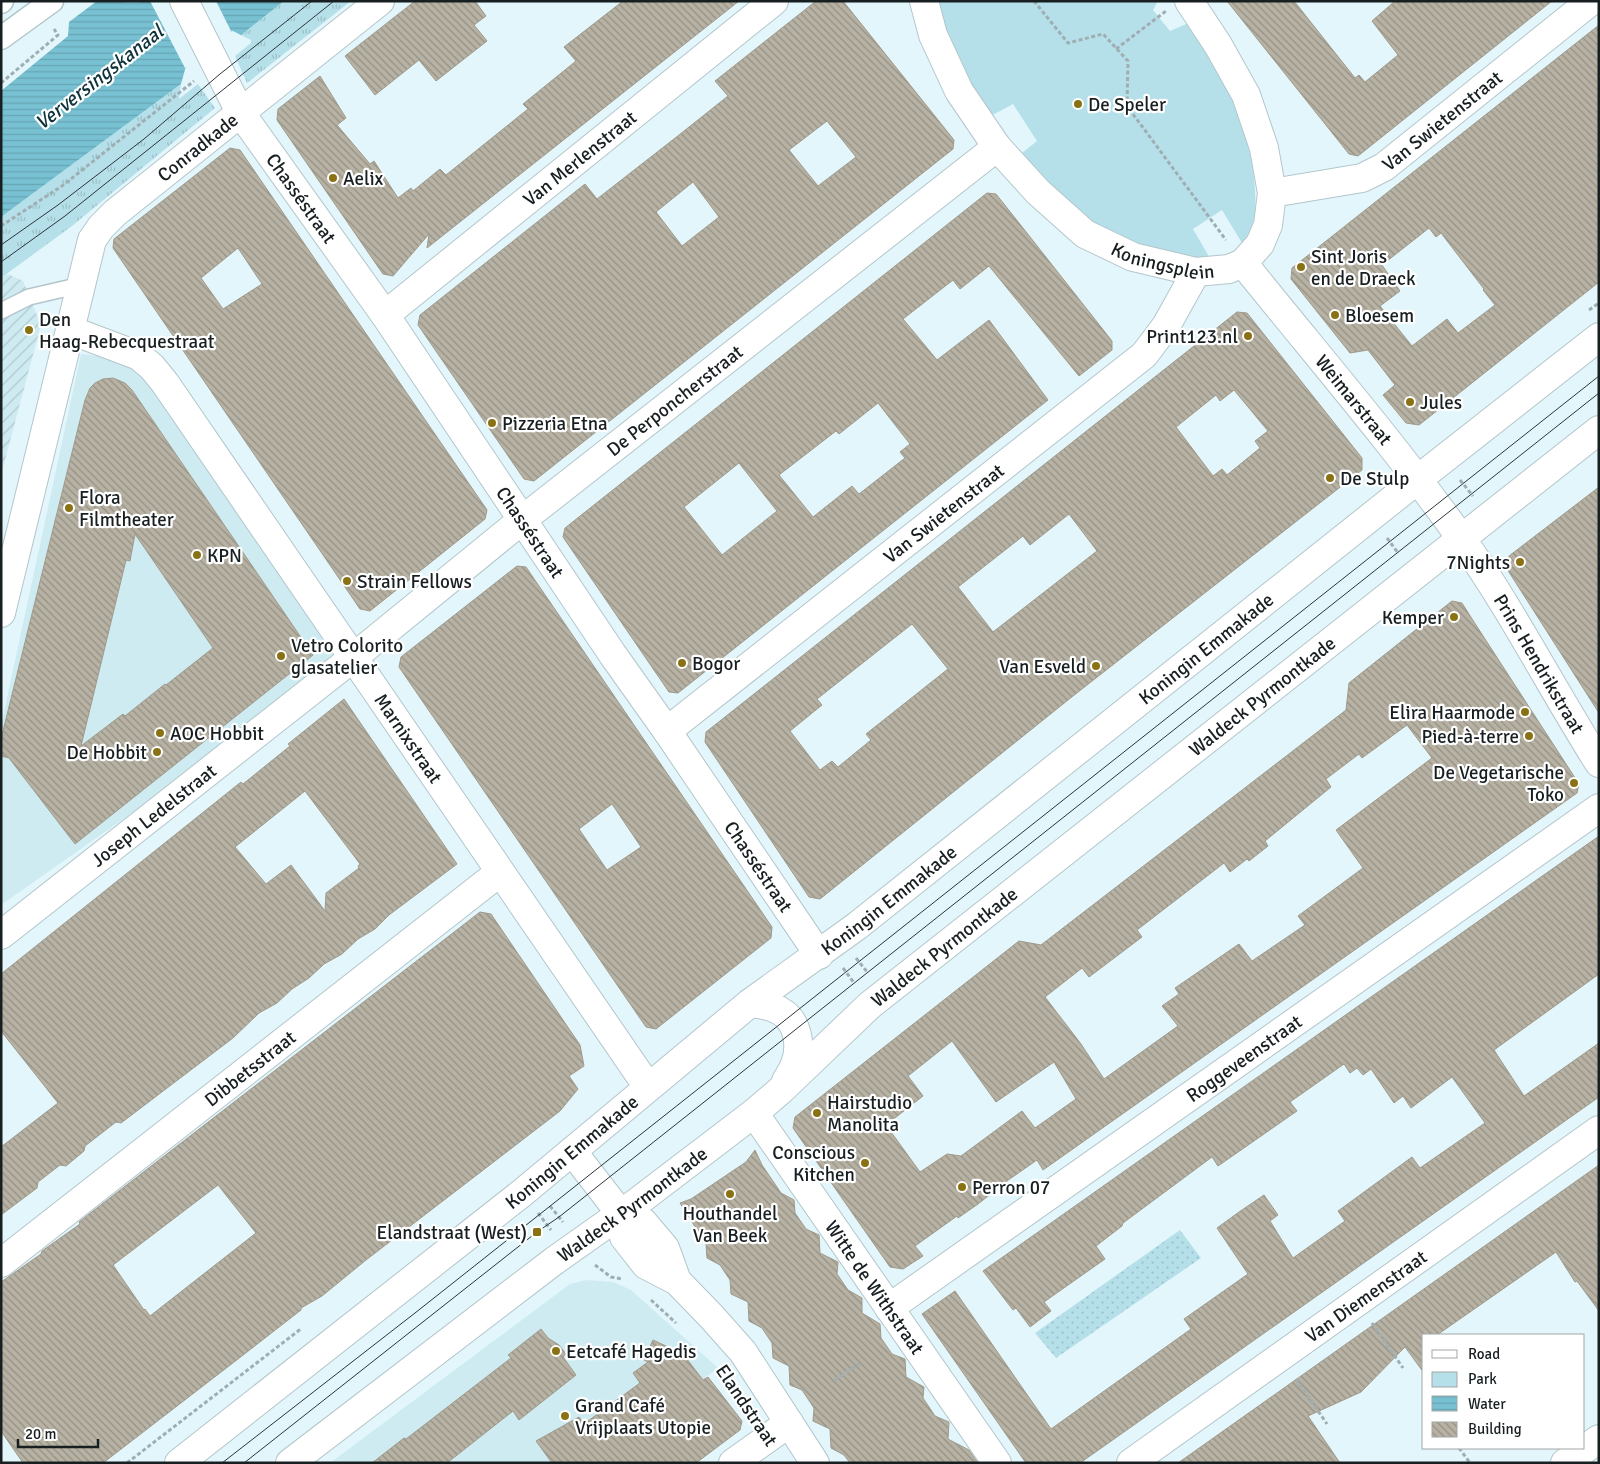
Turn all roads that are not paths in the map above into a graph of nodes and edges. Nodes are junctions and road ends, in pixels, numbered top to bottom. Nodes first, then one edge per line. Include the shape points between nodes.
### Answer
1 (52, 1) edge
2 (184, 1) edge
3 (380, 1) edge
4 (774, 1) edge
5 (924, 1) edge
6 (1591, 1) edge
7 (1180, 4) edge
8 (1, 38) edge
9 (240, 112) junction
10 (997, 146) junction
11 (1272, 193) junction
12 (1243, 263) junction
13 (1196, 272) junction
14 (81, 285) junction
15 (1, 311) edge
16 (385, 315) junction
17 (70, 330) junction
18 (1599, 337) edge
19 (1599, 430) edge
20 (1417, 480) junction
21 (522, 520) junction
22 (1461, 539) junction
23 (1, 613) edge
24 (354, 657) junction
25 (667, 731) junction
26 (1599, 763) edge
27 (1599, 808) edge
28 (500, 872) junction
29 (1, 936) edge
30 (824, 951) junction
31 (750, 1003) junction
32 (648, 1087) junction
33 (782, 1089) junction
34 (754, 1113) junction
35 (1599, 1130) edge
36 (572, 1151) junction
37 (620, 1213) junction
38 (1, 1264) edge
39 (889, 1308) junction
40 (789, 1423) junction
41 (1599, 1439) edge
42 (1585, 1449) edge
43 (1585, 1449) edge
44 (179, 1463) edge
45 (290, 1463) edge
46 (733, 1463) edge
47 (815, 1463) edge
48 (997, 1463) edge
49 (1131, 1463) edge
50 (1565, 1463) edge

1 - 8 street
2 - 9 street, Chasséstraat
3 - 9 street, Conradkade
4 - 16 street, Van Merlenstraat
5 - 10 street, Koningsplein via 933,35 959,91
6 - 11 street, Van Swietenstraat via 1384,168 1362,178
7 - 11 street, Koningsplein via 1218,45 1246,95 1264,148
9 - 14 street, Conradkade via 101,227 92,240
9 - 16 street, Chasséstraat
10 - 13 street, Koningsplein via 1038,192 1085,234 1133,257
10 - 21 street, De Perponcherstraat
11 - 12 street, Koningsplein via 1268,225 1260,244
12 - 13 street, Koningsplein via 1229,269
12 - 20 street, Weimarstraat
13 - 25 street, Van Swietenstraat via 1166,326 1144,355
14 - 15 lane via 29,297
14 - 17 street, Conradkade
16 - 21 street, Chasséstraat
17 - 23 street, Conradkade
17 - 24 street, Marnixstraat via 139,356 152,367
18 - 20 street, Koningin Emmakade
19 - 22 street, Waldeck Pyrmontkade
20 - 22 street, Weimarstraat
20 - 30 street, Koningin Emmakade
21 - 24 street, De Perponcherstraat
21 - 25 street, Chasséstraat
22 - 26 street, Prins Hendrikstraat
22 - 33 street, Waldeck Pyrmontkade via 870,1005
24 - 28 street, Marnixstraat
24 - 29 street, Joseph Ledelstraat
25 - 30 street, Chasséstraat
27 - 39 street, Roggeveenstraat
28 - 32 street, Marnixstraat
28 - 38 street, Dibbetsstraat
30 - 31 street, Koningin Emmakade
31 - 32 street, Koningin Emmakade
31 - 33 street via 781,1011 795,1029 798,1039 796,1064
32 - 36 street, Koningin Emmakade
33 - 34 street, Waldeck Pyrmontkade
34 - 37 street, Waldeck Pyrmontkade
34 - 39 street, Witte de Withstraat
35 - 49 street, Van Diemenstraat
36 - 37 street, Elandstraat
36 - 44 street, Koningin Emmakade
37 - 40 street, Elandstraat via 624,1237 646,1265 676,1281 711,1316 743,1352
37 - 45 street, Waldeck Pyrmontkade
39 - 48 street, Witte de Withstraat
40 - 46 street
40 - 47 street, Elandstraat
41 - 42 street
43 - 50 street

